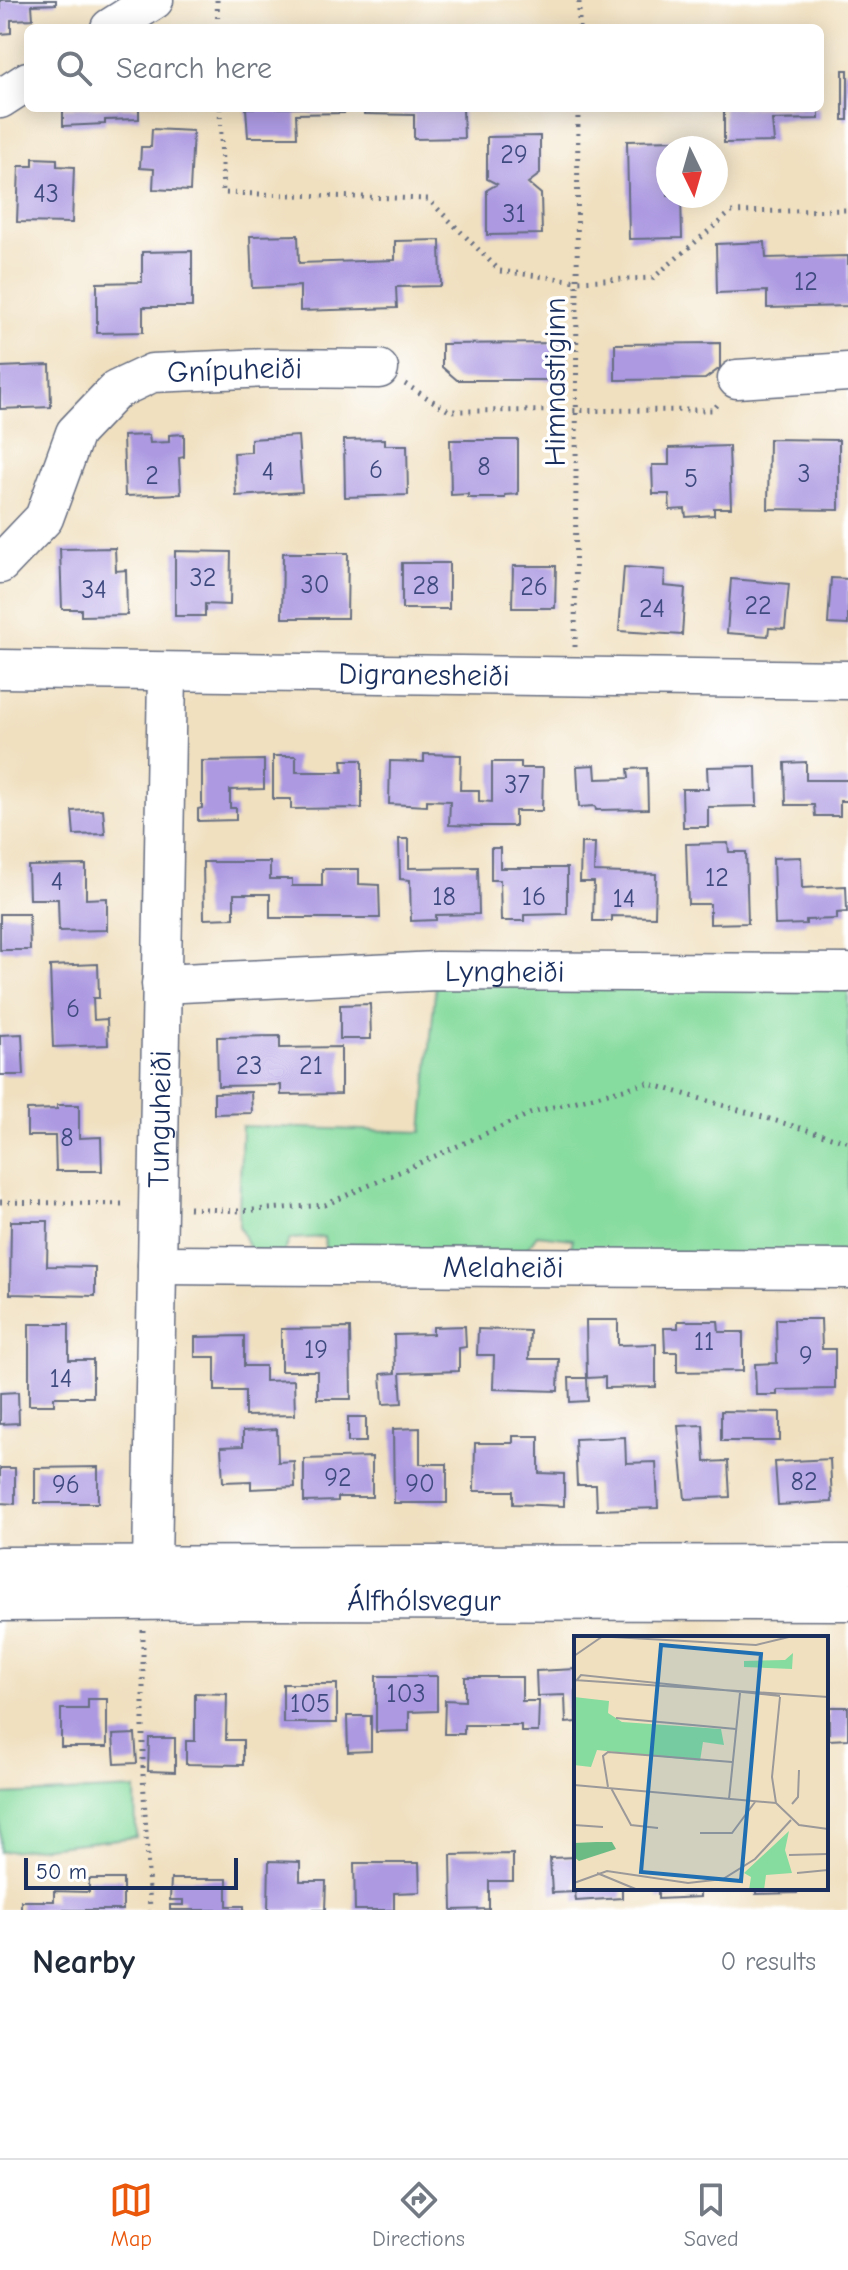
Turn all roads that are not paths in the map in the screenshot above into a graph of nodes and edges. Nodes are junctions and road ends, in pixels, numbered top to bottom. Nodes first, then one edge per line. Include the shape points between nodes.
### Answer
1 (154, 0) edge
2 (116, 24) edge
3 (24, 84) edge
4 (0, 99) edge
5 (379, 369) road end
6 (848, 372) edge
7 (737, 379) road end
8 (0, 564) edge
9 (0, 669) edge
10 (167, 673) junction
11 (848, 680) edge
12 (848, 973) edge
13 (161, 984) junction
14 (157, 1265) junction
15 (848, 1269) edge
16 (848, 1564) edge
17 (0, 1566) edge
18 (148, 1584) junction
19 (848, 1601) edge
20 (0, 1602) edge

1 - 2 street
3 - 4 street
5 - 8 street, Gnípuheiði via 152,373 116,390 75,433 44,518
6 - 7 street
9 - 10 street, Digranesheiði
10 - 11 street, Digranesheiði
10 - 13 street, Tunguheiði
12 - 13 street, Lyngheiði via 437,971
13 - 14 street, Tunguheiði
14 - 15 street, Melaheiði
14 - 18 street, Tunguheiði
16 - 18 street, Álfhólsvegur
17 - 18 street, Álfhólsvegur
18 - 19 street, Álfhólsvegur
18 - 20 street, Álfhólsvegur

